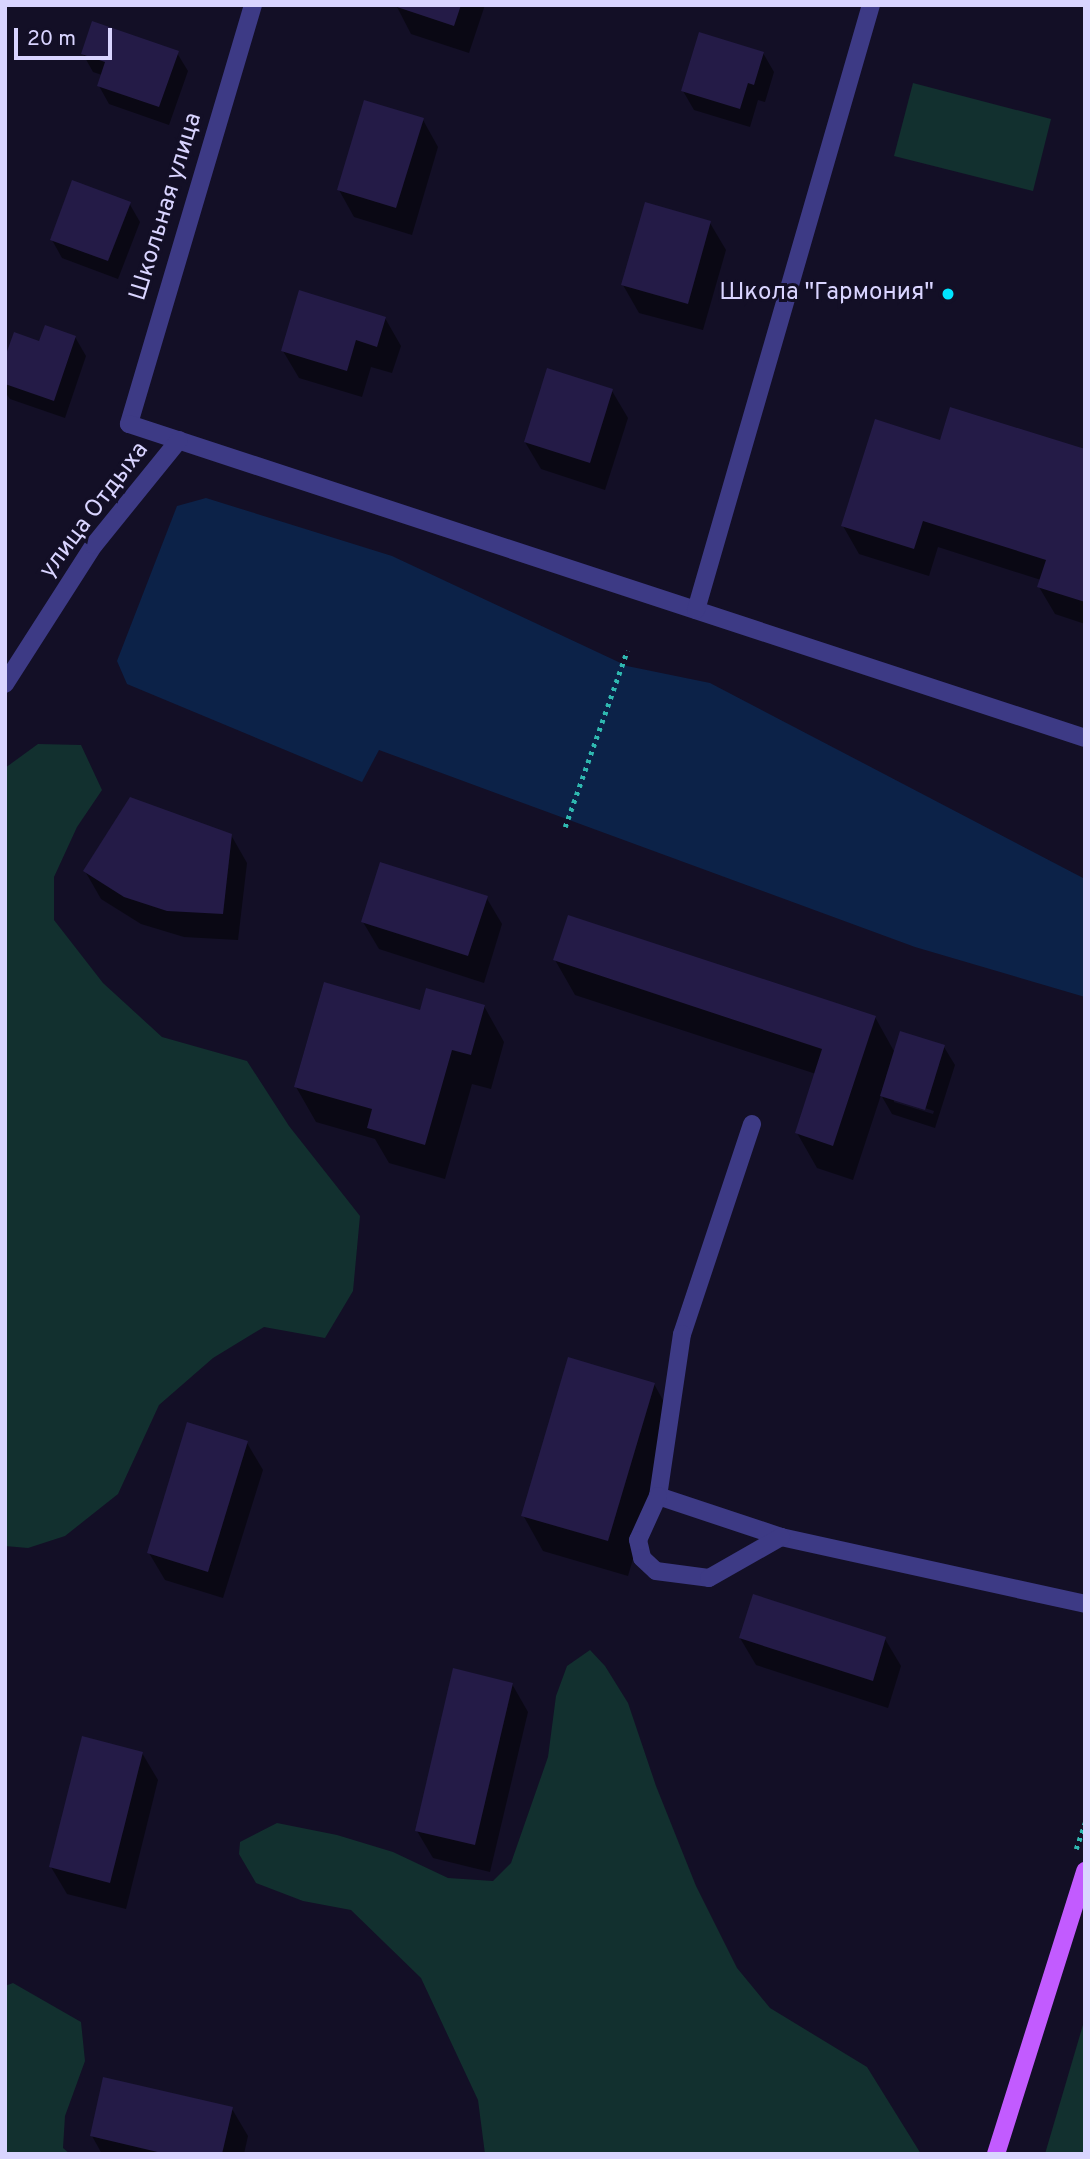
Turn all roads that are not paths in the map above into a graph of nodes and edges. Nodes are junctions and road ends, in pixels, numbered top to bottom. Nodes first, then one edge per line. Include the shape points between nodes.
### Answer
1 (253, 5) edge
2 (871, 5) edge
3 (179, 440) junction
4 (696, 610) junction
5 (5, 684) edge
6 (1085, 737) edge
7 (752, 1124) dead end
8 (658, 1496) junction
9 (781, 1537) junction
10 (1085, 1604) edge
11 (1085, 1871) edge
12 (996, 2154) edge

1 - 3 street, Школьная улица via 129,424
2 - 4 street
3 - 4 street
3 - 5 street, улица Отдыха via 94,545
4 - 6 street
7 - 8 street via 682,1334
8 - 9 street
8 - 9 street via 638,1540 642,1558 656,1571 709,1578
9 - 10 street
11 - 12 main road

